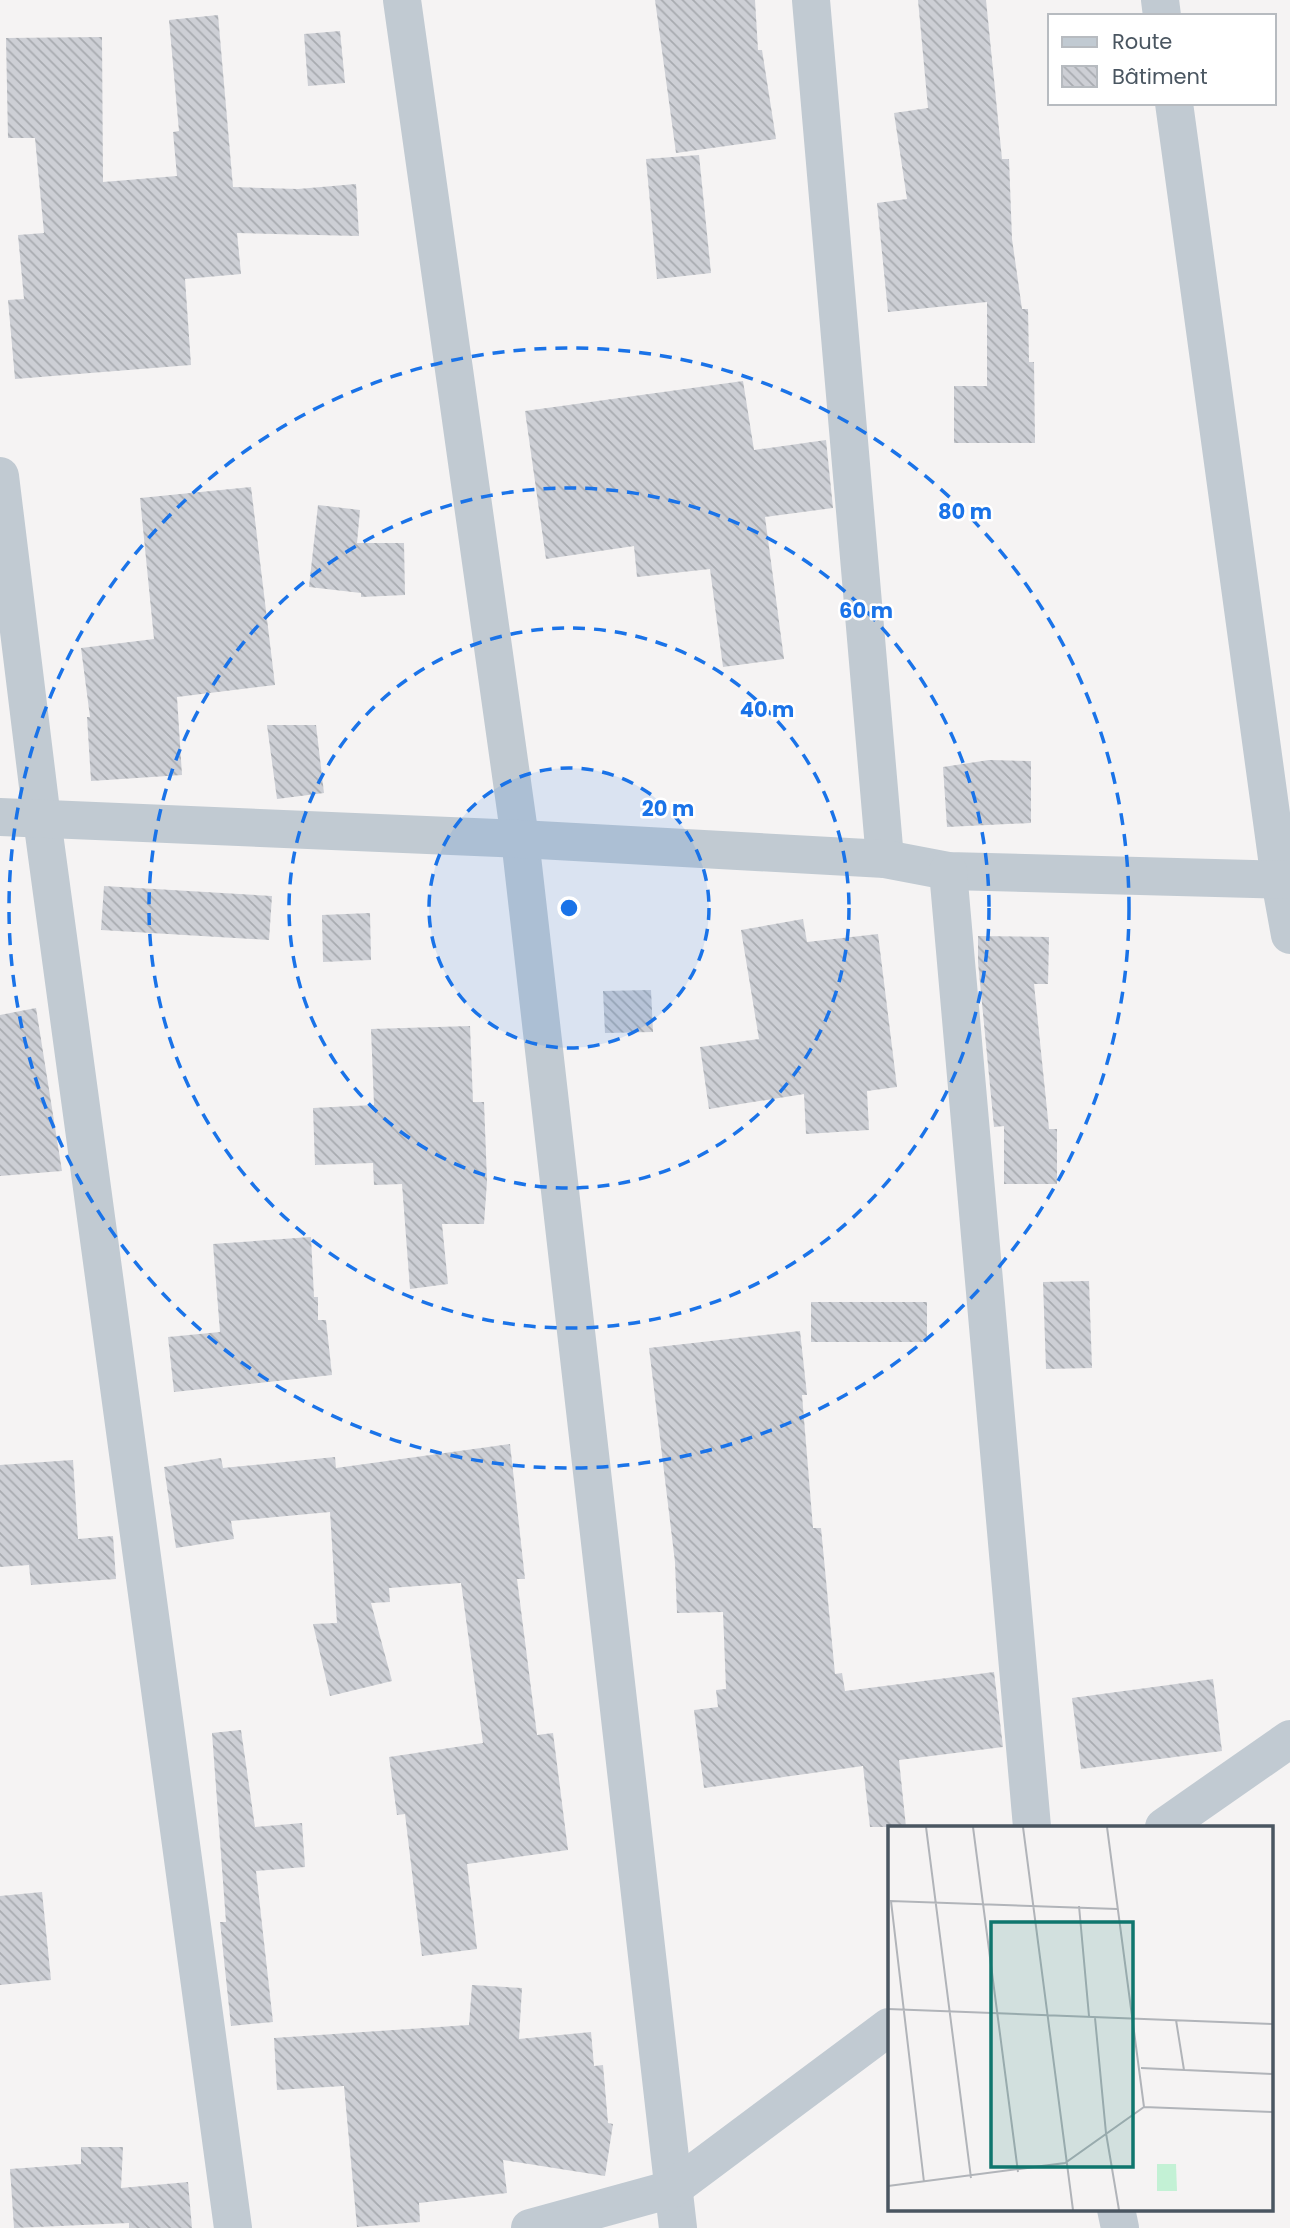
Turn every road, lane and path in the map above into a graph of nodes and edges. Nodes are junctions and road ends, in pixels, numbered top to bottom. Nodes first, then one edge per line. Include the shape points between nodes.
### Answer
1 (402, 0) edge
2 (811, 0) edge
3 (1174, 105) edge
4 (0, 476) edge
5 (0, 817) edge
6 (42, 819) junction
7 (520, 839) junction
8 (885, 859) junction
9 (948, 871) junction
10 (1285, 880) edge
11 (1290, 934) edge
12 (1290, 1739) edge
13 (1032, 1826) edge
14 (1165, 1826) edge
15 (888, 2028) edge
16 (672, 2189) junction
17 (1116, 2210) edge
18 (233, 2228) edge
19 (530, 2228) edge
20 (678, 2228) edge
21 (1120, 2228) edge

1 - 7 street
2 - 8 street
3 - 10 street
4 - 6 street
5 - 6 street
6 - 7 street
6 - 18 street
7 - 8 street
7 - 16 street
8 - 9 street
9 - 10 street
9 - 13 street
10 - 11 street
12 - 14 street
15 - 16 street
16 - 19 street
16 - 20 street
17 - 21 street

